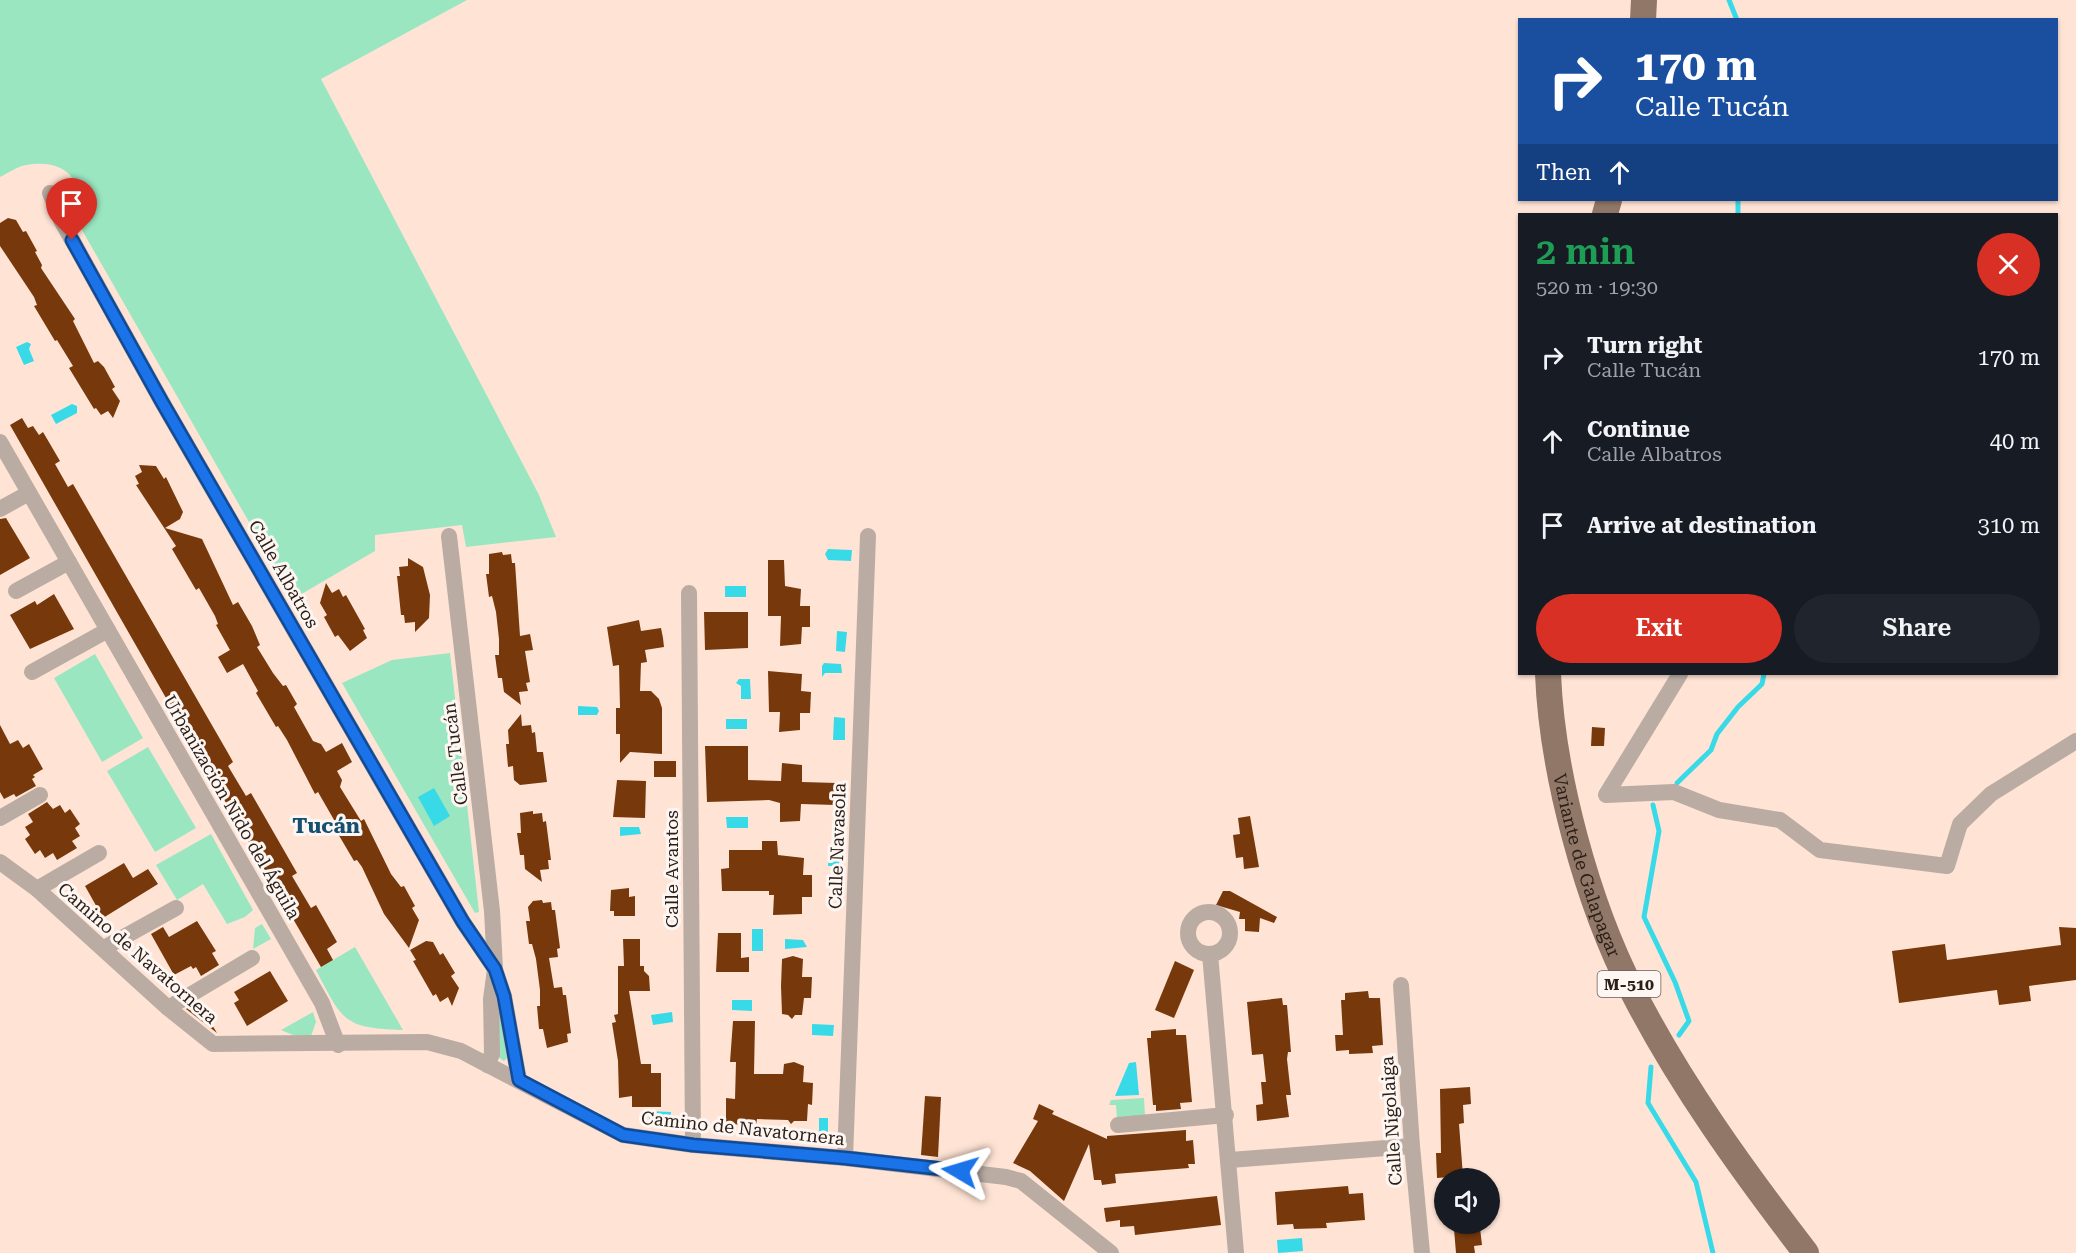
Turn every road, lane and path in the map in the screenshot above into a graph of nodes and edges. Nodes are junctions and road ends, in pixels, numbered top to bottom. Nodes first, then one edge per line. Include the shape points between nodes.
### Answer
1 (1644, 0) edge
2 (1643, 18) edge
3 (50, 193) dead end
4 (0, 442) edge
5 (29, 493) junction
6 (0, 509) edge
7 (449, 536) dead end
8 (868, 536) dead end
9 (69, 562) junction
10 (16, 591) dead end
11 (689, 593) dead end
12 (108, 630) junction
13 (32, 672) dead end
14 (1548, 675) edge
15 (1679, 675) edge
16 (2076, 741) edge
17 (40, 795) dead end
18 (0, 818) edge
19 (99, 853) dead end
20 (0, 862) edge
21 (37, 890) junction
22 (176, 908) dead end
23 (104, 948) junction
24 (1210, 954) dead end
25 (252, 958) dead end
26 (495, 969) junction
27 (1401, 985) dead end
28 (168, 1008) junction
29 (339, 1045) junction
30 (488, 1065) junction
31 (519, 1080) junction
32 (1226, 1115) junction
33 (1118, 1125) dead end
34 (693, 1145) junction
35 (1412, 1146) junction
36 (845, 1158) junction
37 (1230, 1160) junction
38 (1111, 1253) edge
39 (1236, 1253) edge
40 (1422, 1253) edge
41 (1806, 1253) edge

1 - 2 main road
3 - 26 street, Calle Albatros via 61,220 162,402 451,901
4 - 5 street, Urbanización Nido del Águila
5 - 6 street
5 - 9 street, Urbanización Nido del Águila
7 - 26 street, Calle Tucán via 492,911
8 - 36 street, Calle Navasola
9 - 10 street
9 - 12 street, Urbanización Nido del Águila
11 - 34 street, Calle Avantos
12 - 13 street
12 - 29 street, Urbanización Nido del Águila via 322,1003
14 - 41 main road, Variante de Galapagar / M-510 via 1559,767 1573,826 1597,907 1632,991 1678,1071
15 - 16 street via 1606,795 1674,792 1719,810 1780,820 1820,850 1947,866 1960,824 1991,794
17 - 18 street
19 - 21 street
20 - 21 street, Camino de Navatornera
21 - 23 street, Camino de Navatornera
22 - 23 street
23 - 28 street, Camino de Navatornera
24 - 32 street
25 - 28 street
26 - 30 street, Calle Tucán via 492,1054
26 - 31 street, Calle Tucán via 504,996
27 - 35 street, Calle Nigolaiga
28 - 29 street, Camino de Navatornera via 213,1044
29 - 30 street, Camino de Navatornera via 427,1042 461,1050
30 - 31 street, Camino de Navatornera
31 - 34 street, Camino de Navatornera via 623,1135
32 - 33 street
32 - 37 street
34 - 36 street, Camino de Navatornera
35 - 37 street
35 - 40 street, Calle Nigolaiga
36 - 38 street, Camino de Navatornera via 1021,1181
37 - 39 street

